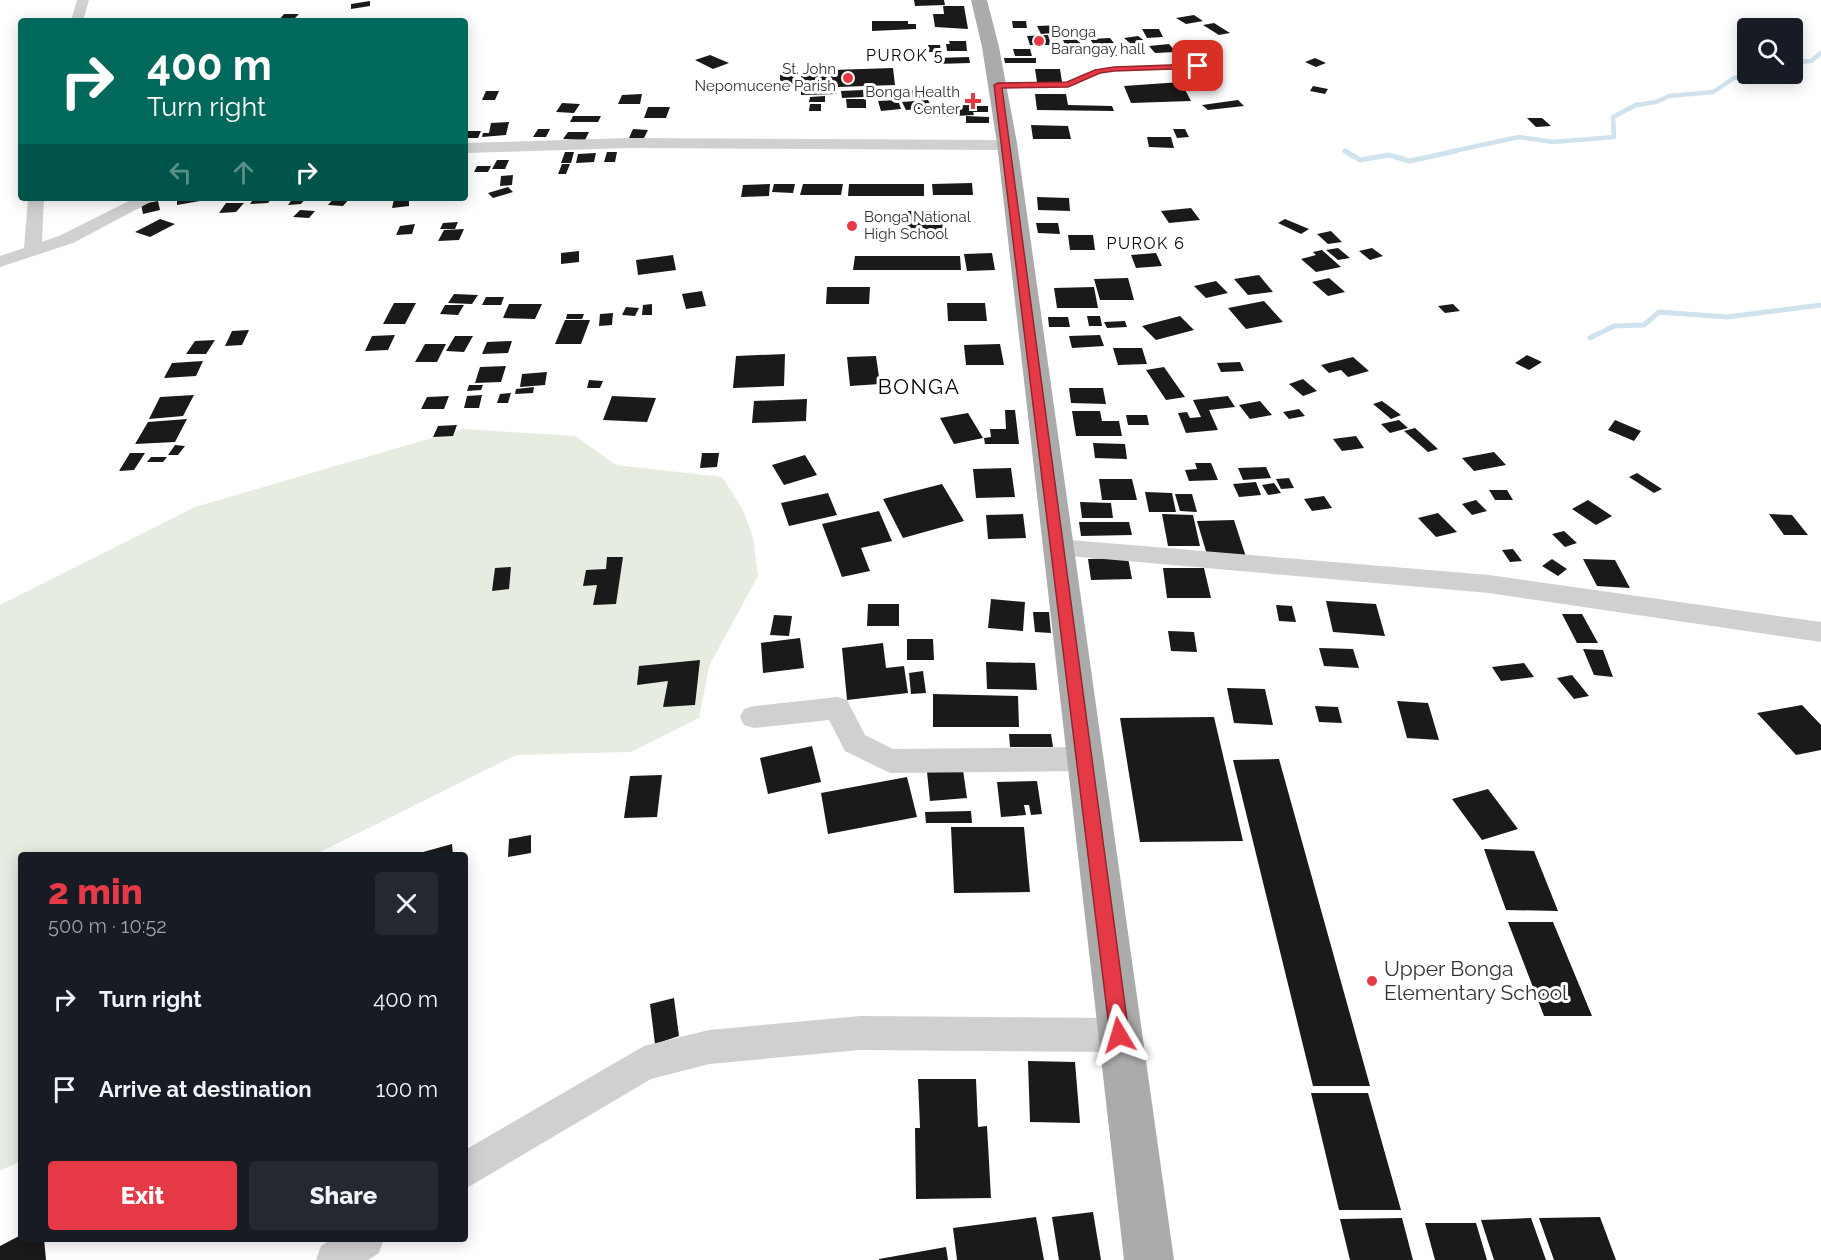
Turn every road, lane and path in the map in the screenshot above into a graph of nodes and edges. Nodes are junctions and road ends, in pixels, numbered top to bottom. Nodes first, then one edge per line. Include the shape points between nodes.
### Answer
1 (83, 0) edge
2 (978, 0) edge
3 (78, 18) edge
4 (1219, 66) dead end
5 (998, 85) junction
6 (1006, 145) junction
7 (468, 148) edge
8 (36, 201) edge
9 (142, 201) edge
10 (33, 250) junction
11 (0, 262) edge
12 (1058, 547) junction
13 (1821, 632) edge
14 (754, 717) dead end
15 (1085, 759) junction
16 (1119, 1035) junction
17 (468, 1169) edge
18 (361, 1242) edge
19 (334, 1260) edge
20 (1149, 1260) edge

1 - 3 street
2 - 5 main road
4 - 5 lane via 1114,69 1098,71 1068,84
5 - 6 main road
6 - 7 street via 629,143
6 - 12 main road
8 - 10 street
9 - 10 street via 67,239
10 - 11 street
12 - 13 street via 1489,584
12 - 15 main road
14 - 15 street via 837,708 855,743 890,761
15 - 16 main road
16 - 17 street via 860,1034 709,1047 644,1063
16 - 20 main road
18 - 19 street

